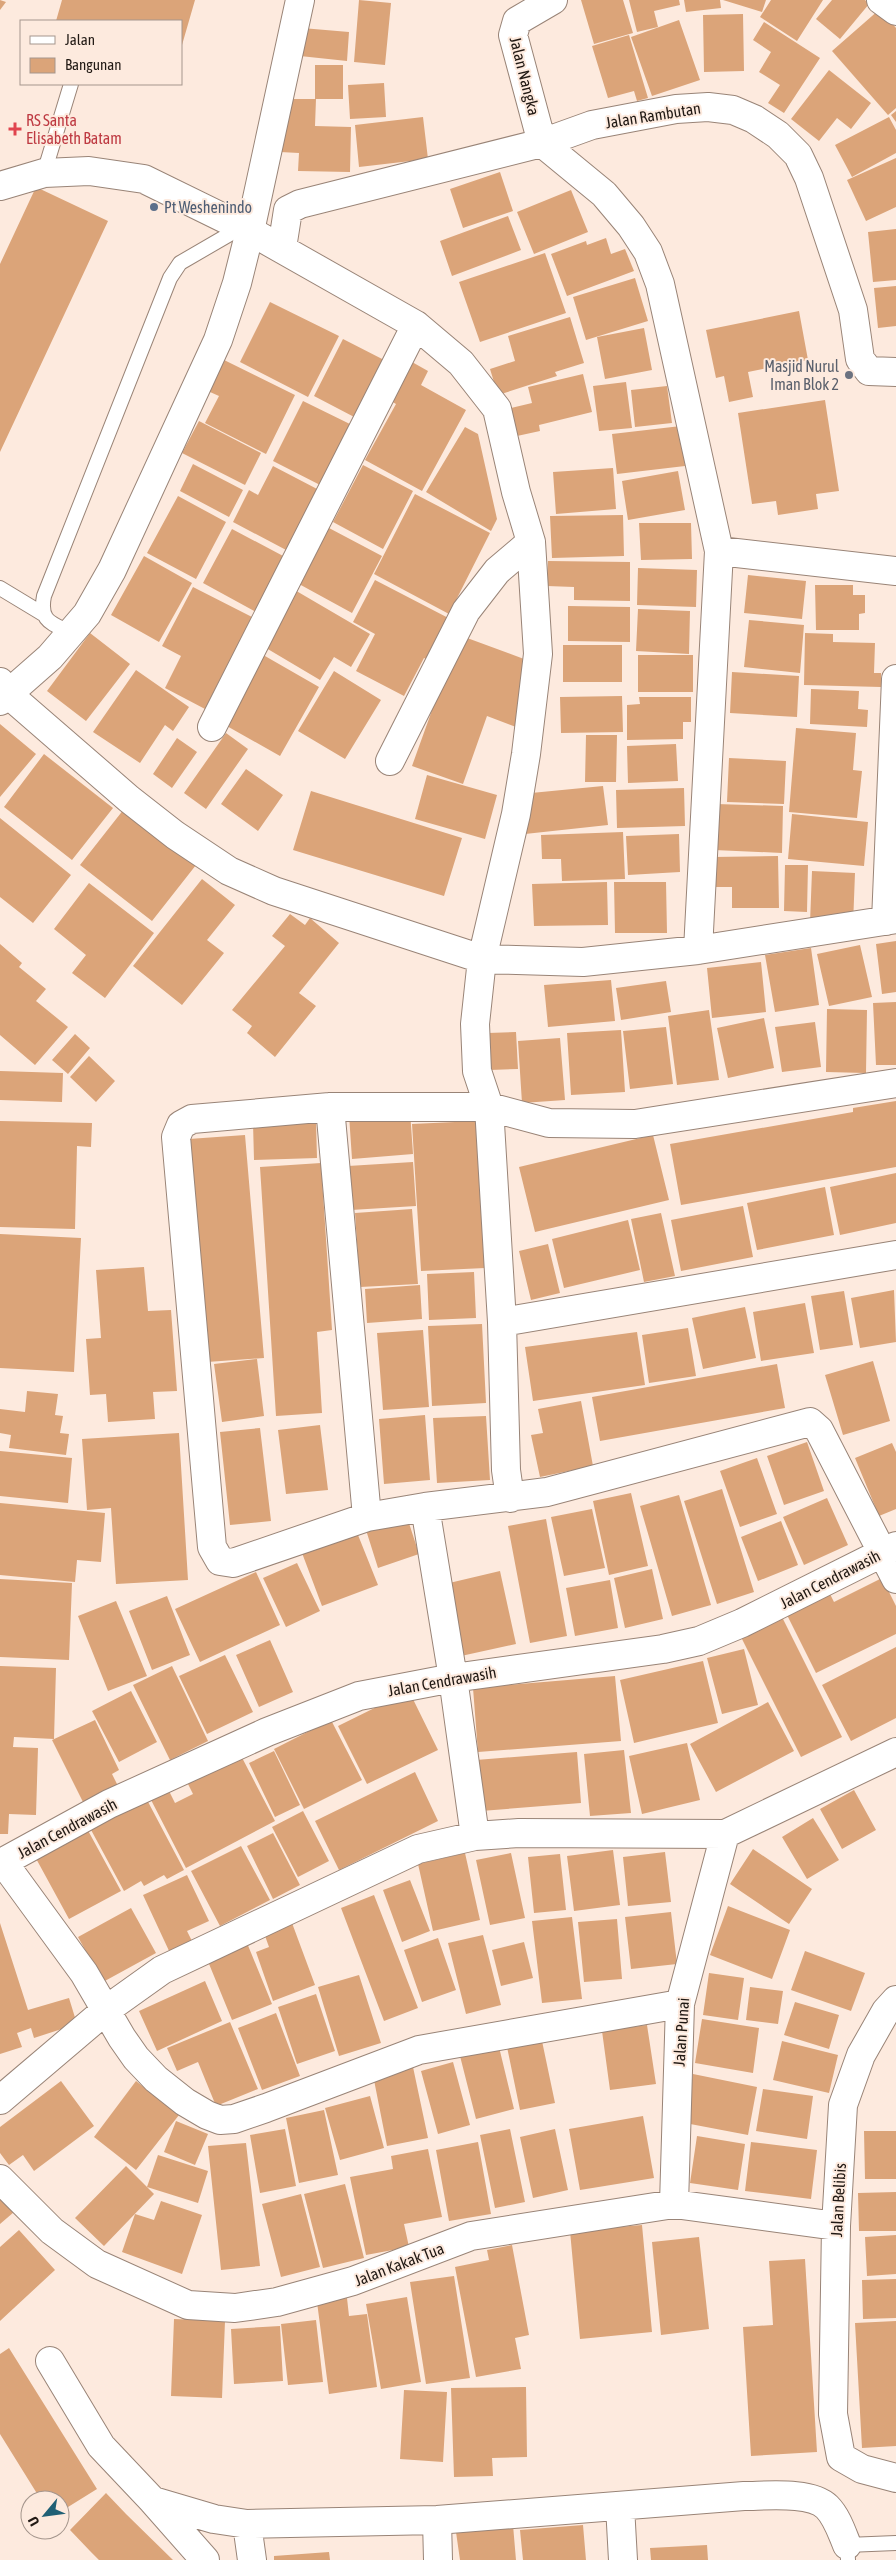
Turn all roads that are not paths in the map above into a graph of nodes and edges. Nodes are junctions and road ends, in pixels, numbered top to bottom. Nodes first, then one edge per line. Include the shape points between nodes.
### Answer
1 (300, 0) edge
2 (553, 0) edge
3 (881, 0) edge
4 (896, 11) edge
5 (71, 85) edge
6 (542, 143) junction
7 (44, 173) junction
8 (0, 186) edge
9 (246, 229) junction
10 (282, 248) junction
11 (416, 326) junction
12 (896, 372) edge
13 (531, 542) junction
14 (719, 551) junction
15 (896, 571) edge
16 (0, 588) edge
17 (43, 614) junction
18 (71, 633) junction
19 (896, 680) edge
20 (4, 691) edge
21 (212, 727) dead end
22 (390, 761) dead end
23 (891, 920) edge
24 (698, 950) junction
25 (482, 959) junction
26 (896, 1084) edge
27 (330, 1107) junction
28 (489, 1107) junction
29 (896, 1255) edge
30 (502, 1322) junction
31 (510, 1498) junction
32 (425, 1507) junction
33 (367, 1517) junction
34 (890, 1549) edge
35 (896, 1579) edge
36 (453, 1678) junction
37 (896, 1752) edge
38 (725, 1834) junction
39 (475, 1836) junction
40 (1, 1863) edge
41 (896, 2000) edge
42 (680, 2004) junction
43 (106, 2010) junction
44 (0, 2100) edge
45 (0, 2179) edge
46 (674, 2204) junction
47 (836, 2226) junction
48 (50, 2361) dead end
49 (896, 2478) edge
50 (153, 2501) junction
51 (620, 2506) junction
52 (437, 2520) junction
53 (247, 2524) junction
54 (896, 2543) edge
55 (848, 2553) edge
56 (205, 2560) edge
57 (252, 2560) edge
58 (438, 2560) edge
59 (623, 2560) edge

1 - 9 street
2 - 6 street, Jalan Nangka via 517,21 513,35
3 - 4 street
5 - 7 lane
6 - 10 street, Jalan Rambutan via 300,204 288,210
6 - 12 street, Jalan Rambutan via 592,125 676,109 708,107 732,110 754,119 778,135 798,155 809,178 853,310 860,359 869,371
6 - 14 street via 604,194 648,252 660,284
7 - 8 street
7 - 9 street via 89,171 144,180
9 - 10 street
9 - 17 lane via 180,263 170,278 44,596
9 - 18 street via 237,283 218,340 112,570 88,614
10 - 11 street
11 - 13 street via 461,363 497,409
11 - 21 street
13 - 22 street via 497,571 466,611
13 - 25 street via 538,654 529,736 516,814
14 - 15 street
14 - 24 street
16 - 17 lane
17 - 18 lane
18 - 20 street via 50,657
19 - 23 street
20 - 25 street via 175,835 229,870 274,892
23 - 24 street
24 - 25 street via 583,962
25 - 28 street via 475,1024 477,1071
26 - 28 street via 635,1124 549,1124
27 - 28 street
27 - 33 street
27 - 33 street via 192,1119 178,1130 176,1136 212,1547 220,1561 233,1563
28 - 30 street
29 - 30 street
30 - 31 street via 506,1470
31 - 32 street
31 - 34 street via 566,1487 810,1422 820,1430
32 - 33 street
32 - 36 street
34 - 35 street
34 - 36 street, Jalan Cendrawasih via 700,1641
36 - 39 street
36 - 40 street, Jalan Cendrawasih via 359,1696 315,1712 109,1804
37 - 38 street
38 - 39 street via 572,1832
38 - 42 street, Jalan Punai
39 - 43 street via 418,1849 171,1966
40 - 43 street via 84,1974
41 - 47 street, Jalan Belibis via 886,2011 861,2055 843,2105
42 - 43 street via 418,2050 266,2108 234,2119 220,2120 185,2102 156,2079 122,2038
42 - 46 street, Jalan Punai
43 - 44 street
45 - 46 street, Jalan Kakak Tua via 52,2231 97,2264 188,2305 236,2308 317,2293 471,2236
46 - 47 street, Jalan Kakak Tua
47 - 49 street, Jalan Belibis via 833,2414 841,2457 862,2469
48 - 50 street via 101,2446
50 - 53 street via 214,2519
50 - 56 street
51 - 52 street
51 - 55 street via 744,2496 810,2498 827,2507
51 - 59 street
52 - 53 street
52 - 58 street
53 - 57 street
54 - 55 lane

